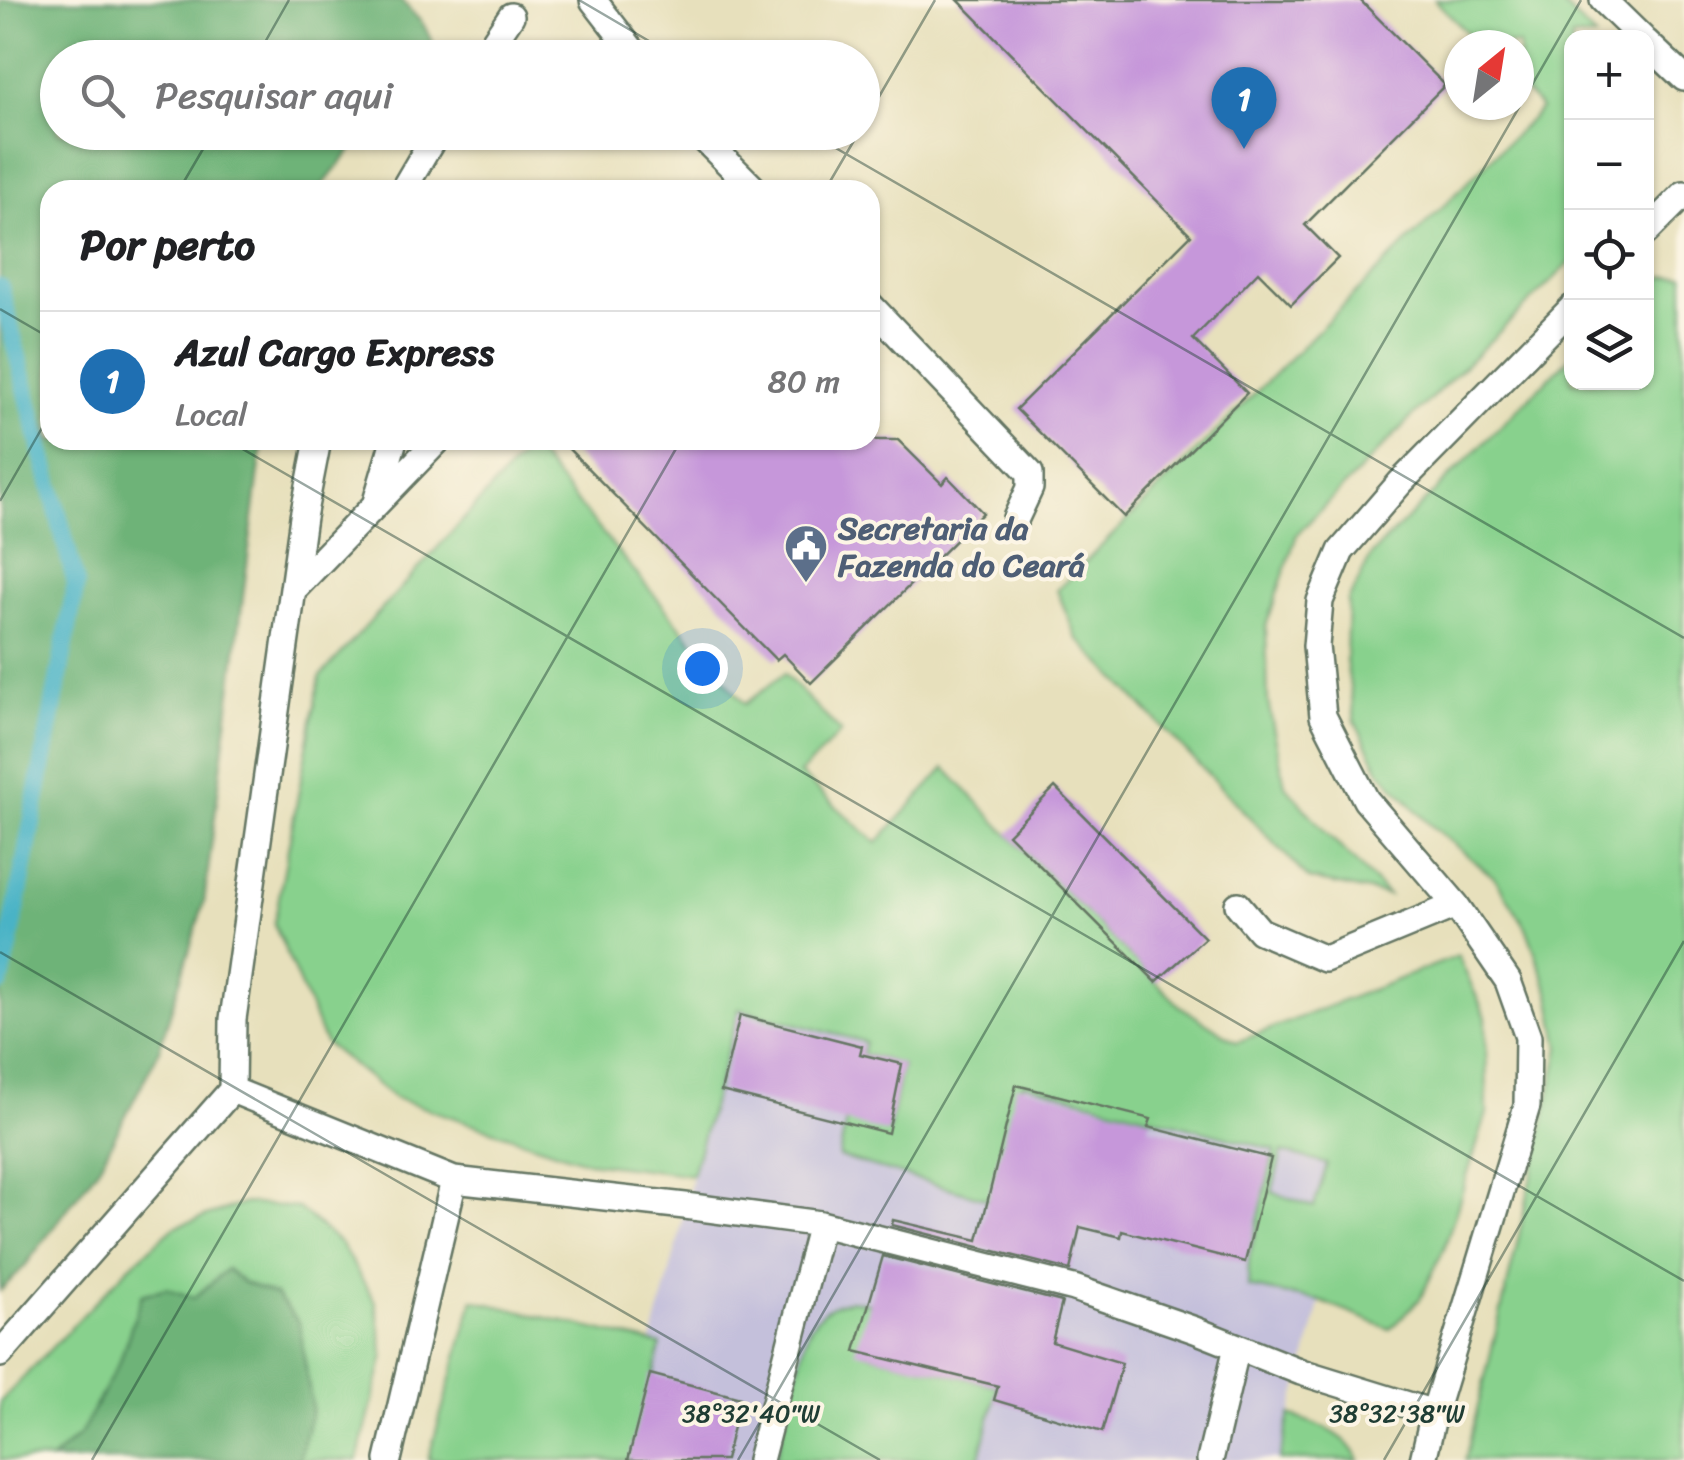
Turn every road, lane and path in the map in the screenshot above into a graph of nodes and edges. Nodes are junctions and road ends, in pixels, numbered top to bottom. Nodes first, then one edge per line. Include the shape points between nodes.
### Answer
1 (593, 0) edge
2 (1603, 0) edge
3 (511, 16) dead end
4 (1634, 30) edge
5 (495, 40) edge
6 (624, 40) edge
7 (1654, 50) edge
8 (1684, 78) edge
9 (427, 150) edge
10 (715, 150) edge
11 (408, 180) edge
12 (744, 180) edge
13 (1684, 194) edge
14 (1654, 224) edge
15 (880, 315) edge
16 (1564, 316) edge
17 (316, 450) edge
18 (391, 450) edge
19 (428, 450) edge
20 (375, 506) junction
21 (1016, 518) dead end
22 (293, 590) junction
23 (1238, 906) dead end
24 (1456, 906) junction
25 (232, 1090) junction
26 (454, 1180) junction
27 (822, 1224) junction
28 (28, 1323) junction
29 (0, 1345) edge
30 (1236, 1347) junction
31 (0, 1354) edge
32 (1434, 1414) junction
33 (388, 1460) edge
34 (760, 1460) edge
35 (1210, 1460) edge
36 (1423, 1460) edge

1 - 6 lane
2 - 4 lane
3 - 5 lane
7 - 8 lane
9 - 11 lane
10 - 12 lane
13 - 14 lane
15 - 21 lane via 1030,472
16 - 24 lane via 1400,483 1342,551 1320,601 1316,646 1323,716 1366,800
17 - 22 lane
18 - 20 lane
19 - 20 lane
20 - 22 lane
22 - 25 lane via 232,1020
23 - 24 lane via 1260,931 1325,959
24 - 32 lane via 1508,982 1528,1037 1527,1106
25 - 26 lane
25 - 28 lane
26 - 27 lane
26 - 33 lane
27 - 30 lane via 1074,1288
27 - 34 lane
28 - 29 lane
28 - 31 lane
30 - 32 lane
30 - 35 lane
32 - 36 lane

